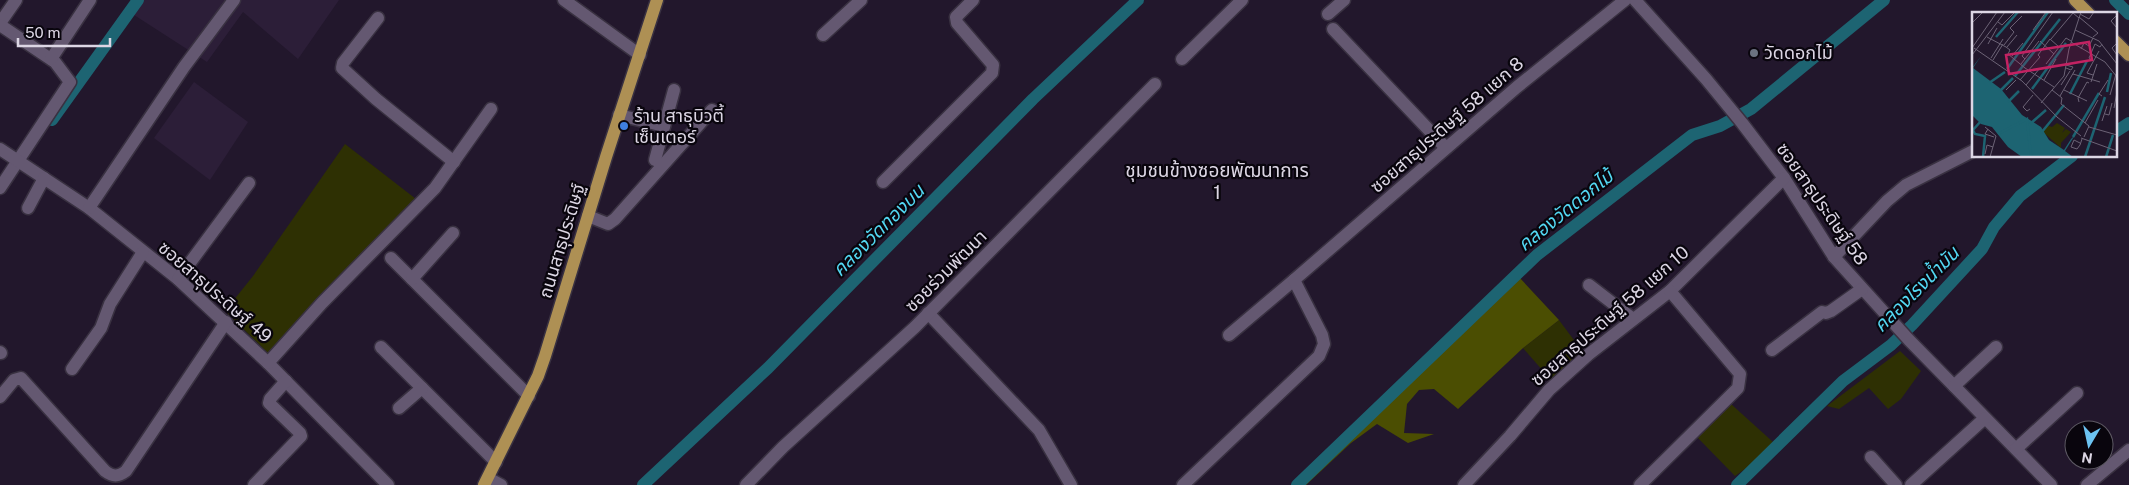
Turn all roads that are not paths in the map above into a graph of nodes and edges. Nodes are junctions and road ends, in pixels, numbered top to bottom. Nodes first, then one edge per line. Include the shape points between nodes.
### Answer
1 (16, 0) edge
2 (90, 0) edge
3 (234, 0) edge
4 (564, 0) edge
5 (657, 0) edge
6 (861, 0) edge
7 (973, 0) edge
8 (1242, 0) edge
9 (1344, 0) edge
10 (1625, 0) edge
11 (1635, 0) edge
12 (2076, 0) edge
13 (2087, 12) edge
14 (1328, 14) dead end
15 (378, 18) dead end
16 (0, 24) edge
17 (1333, 28) dead end
18 (823, 35) dead end
19 (2116, 44) edge
20 (640, 55) junction
21 (2129, 55) edge
22 (1182, 58) dead end
23 (51, 59) junction
24 (1155, 84) dead end
25 (674, 90) dead end
26 (491, 109) dead end
27 (712, 110) dead end
28 (619, 115) junction
29 (664, 126) junction
30 (1446, 148) junction
31 (0, 149) edge
32 (1972, 151) edge
33 (655, 160) dead end
34 (18, 161) junction
35 (454, 162) junction
36 (44, 178) junction
37 (1784, 178) junction
38 (883, 182) dead end
39 (249, 183) dead end
40 (0, 188) edge
41 (28, 208) dead end
42 (88, 208) junction
43 (588, 216) junction
44 (453, 233) dead end
45 (143, 252) junction
46 (1834, 257) junction
47 (392, 258) dead end
48 (178, 279) junction
49 (412, 279) junction
50 (1294, 280) junction
51 (1589, 285) dead end
52 (1862, 289) junction
53 (1670, 292) junction
54 (928, 313) junction
55 (1633, 319) junction
56 (226, 322) junction
57 (1229, 335) dead end
58 (381, 347) dead end
59 (1996, 348) dead end
60 (1772, 350) dead end
61 (268, 363) junction
62 (72, 369) dead end
63 (286, 381) junction
64 (1954, 386) junction
65 (422, 388) junction
66 (2077, 393) dead end
67 (529, 396) junction
68 (0, 398) edge
69 (399, 408) dead end
70 (1985, 418) junction
71 (2016, 449) junction
72 (2129, 450) edge
73 (1871, 457) dead end
74 (496, 462) junction
75 (760, 480) edge
76 (486, 481) edge
77 (1644, 484) edge
78 (254, 485) edge
79 (388, 485) edge
80 (501, 485) edge
81 (746, 485) edge
82 (1071, 485) edge
83 (1183, 485) edge
84 (1464, 485) edge
85 (1896, 485) edge
86 (1911, 485) edge
87 (2051, 485) edge
88 (2086, 485) edge

1 - 16 street
2 - 23 street
3 - 42 street
4 - 20 street
5 - 20 main road, ถนนสาธุประดิษฐ์
6 - 18 street
7 - 38 street via 956,17 957,23 993,65 992,73
8 - 22 street
9 - 14 street
10 - 30 street, ซอยสาธุประดิษฐ์ 58 แยก 8 via 1517,86
11 - 37 street, ซอยสาธุประดิษฐ์ 58 via 1733,112
12 - 13 main road
15 - 35 street via 342,68
16 - 23 street
17 - 30 street
19 - 21 main road
20 - 28 main road, ถนนสาธุประดิษฐ์
23 - 34 street via 70,82
24 - 54 street, ซอยร่วมพัฒนา
25 - 29 street
26 - 35 street
27 - 43 street via 608,224
28 - 29 street
28 - 43 main road, ถนนสาธุประดิษฐ์
29 - 33 street
30 - 50 street, ซอยสาธุประดิษฐ์ 58 แยก 8
31 - 34 street, ซอยสาธุประดิษฐ์ 49
32 - 46 street via 1906,186 1887,201
34 - 36 street, ซอยสาธุประดิษฐ์ 49
34 - 40 street
35 - 61 street via 435,188
36 - 41 street
36 - 42 street, ซอยสาธุประดิษฐ์ 49
37 - 46 street, ซอยสาธุประดิษฐ์ 58
37 - 53 street, ซอยสาธุประดิษฐ์ 58 แยก 10
39 - 48 street
42 - 45 street, ซอยสาธุประดิษฐ์ 49
43 - 67 main road, ถนนสาธุประดิษฐ์ via 545,356
44 - 49 street
45 - 48 street, ซอยสาธุประดิษฐ์ 49
45 - 62 street via 110,304 101,328
46 - 52 street, ซอยสาธุประดิษฐ์ 58
47 - 49 street
48 - 56 street, ซอยสาธุประดิษฐ์ 49
49 - 67 street
50 - 57 street, ซอยสาธุประดิษฐ์ 58 แยก 8
50 - 83 street via 1322,335 1324,344 1319,356
51 - 55 street
52 - 60 street via 1831,311 1822,312
52 - 64 street, ซอยสาธุประดิษฐ์ 58
53 - 55 street, ซอยสาธุประดิษฐ์ 58 แยก 10
53 - 77 street via 1740,374 1740,382 1738,388
54 - 75 street, ซอยร่วมพัฒนา
54 - 82 street via 1039,430
55 - 84 street, ซอยสาธุประดิษฐ์ 58 แยก 10 via 1549,390
56 - 61 street, ซอยสาธุประดิษฐ์ 49
56 - 68 street via 126,471 119,476 111,476 105,471 21,378 14,380
58 - 65 street
59 - 64 street
61 - 63 street, ซอยสาธุประดิษฐ์ 49
63 - 78 street via 269,403 301,436
63 - 79 street, ซอยสาธุประดิษฐ์ 49
64 - 70 street, ซอยสาธุประดิษฐ์ 58
65 - 69 street
65 - 74 street
66 - 71 street
67 - 74 main road, ถนนสาธุประดิษฐ์
70 - 71 street, ซอยสาธุประดิษฐ์ 58
70 - 86 street
71 - 87 street, ซอยสาธุประดิษฐ์ 58
72 - 88 street
73 - 85 street
74 - 76 main road, ถนนสาธุประดิษฐ์
75 - 81 street, ซอยร่วมพัฒนา
76 - 80 street

